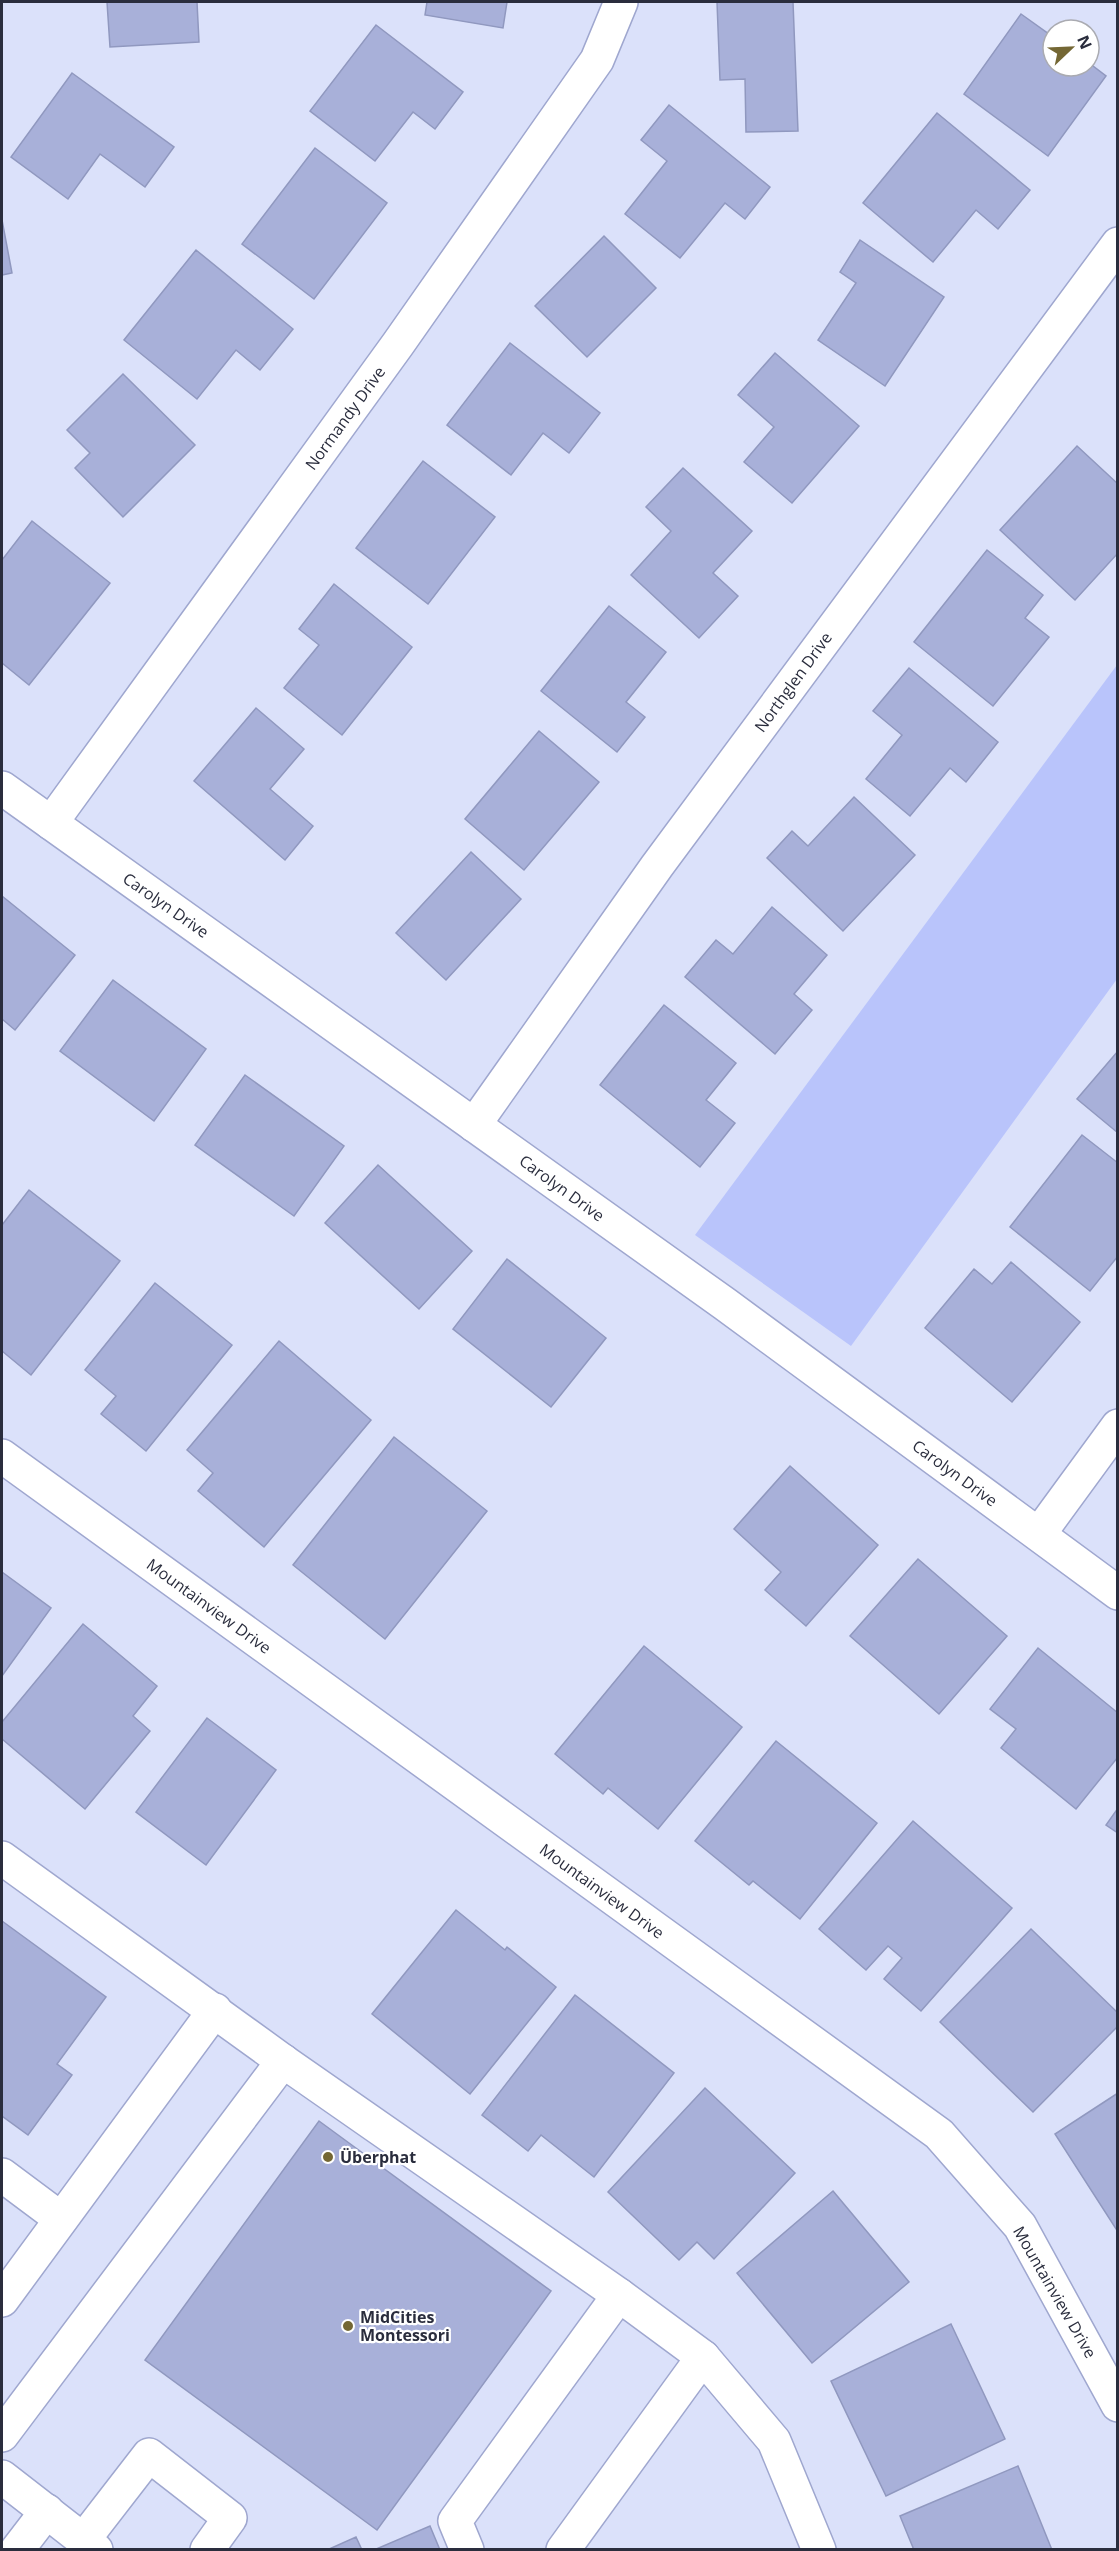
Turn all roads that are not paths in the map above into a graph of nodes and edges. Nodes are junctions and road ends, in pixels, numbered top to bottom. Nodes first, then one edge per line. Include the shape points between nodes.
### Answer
1 (621, 2) edge
2 (1118, 244) edge
3 (2, 788) edge
4 (51, 824) junction
5 (474, 1125) junction
6 (1118, 1426) edge
7 (2, 1456) edge
8 (1039, 1534) junction
9 (1118, 1593) edge
10 (2, 1858) edge
11 (215, 2010) junction
12 (283, 2061) junction
13 (2, 2175) edge
14 (61, 2219) junction
15 (618, 2295) junction
16 (2, 2300) edge
17 (703, 2357) junction
18 (1118, 2405) edge
19 (2, 2435) edge
20 (2, 2477) edge
21 (47, 2511) junction
22 (90, 2544) edge
23 (18, 2550) edge
24 (207, 2550) edge
25 (467, 2550) edge
26 (563, 2550) edge
27 (819, 2550) edge

1 - 4 street, Normandy Drive via 597,60 398,344
2 - 5 street, Northglen Drive via 657,866
3 - 4 street, Carolyn Drive
4 - 5 street, Carolyn Drive
5 - 8 street, Carolyn Drive
6 - 8 street
7 - 18 street, Mountainview Drive via 939,2134 1020,2226
8 - 9 street, Carolyn Drive
10 - 11 street
11 - 12 street
11 - 14 street
12 - 15 street
12 - 19 street
13 - 14 street
14 - 16 street
15 - 17 street
15 - 25 street via 455,2521
17 - 26 street
17 - 27 street via 774,2441
20 - 21 street
21 - 22 street
21 - 23 street
22 - 24 street via 149,2455 230,2518

